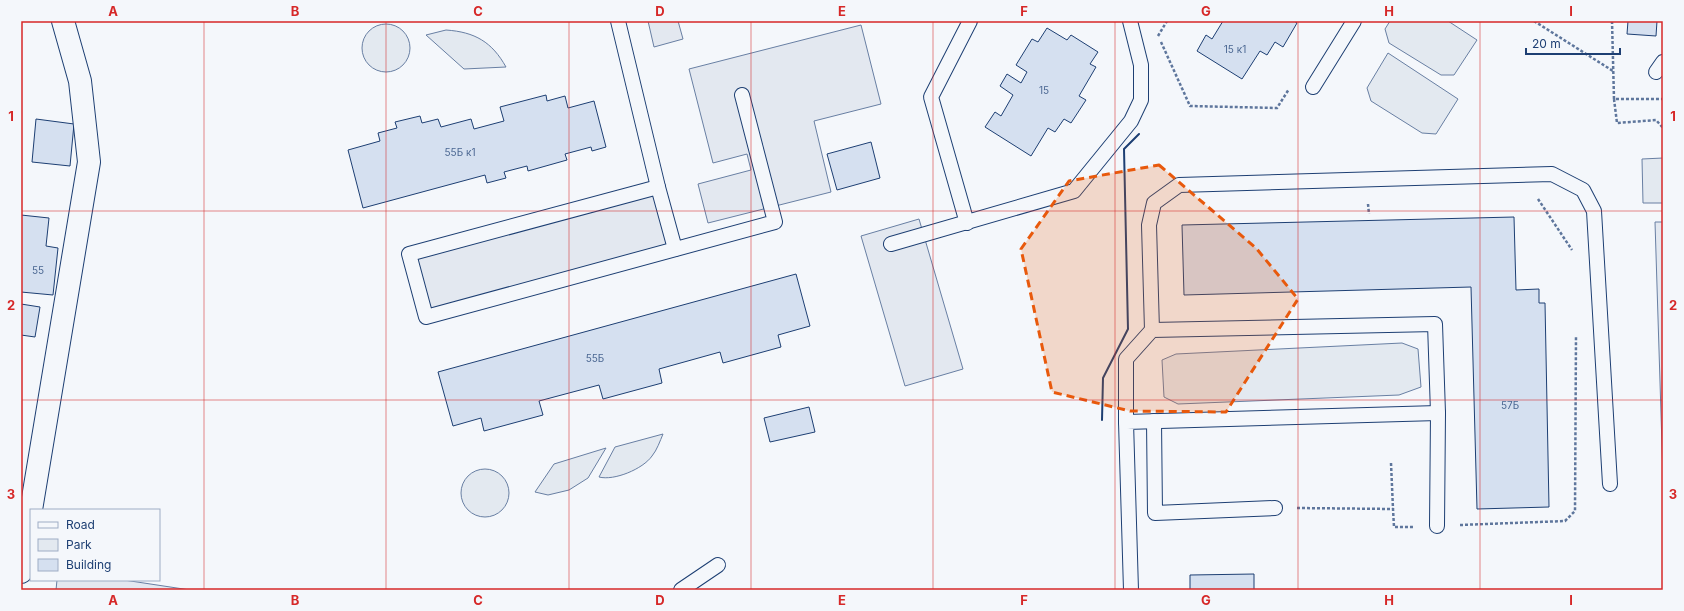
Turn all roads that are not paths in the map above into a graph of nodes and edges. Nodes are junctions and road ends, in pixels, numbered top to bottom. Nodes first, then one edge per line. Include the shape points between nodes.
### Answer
1 (62, 21) edge
2 (618, 21) edge
3 (970, 21) edge
4 (1130, 21) edge
5 (1354, 21) edge
6 (1313, 87) dead end
7 (742, 95) dead end
8 (658, 187) junction
9 (967, 223) junction
10 (891, 244) dead end
11 (675, 249) junction
12 (1152, 330) junction
13 (1438, 413) junction
14 (1154, 421) junction
15 (1126, 422) junction
16 (1610, 484) dead end
17 (1275, 508) road end
18 (31, 509) edge
19 (30, 517) edge
20 (1437, 526) road end
21 (718, 565) dead end
22 (21, 572) edge
23 (681, 590) edge
24 (1131, 590) edge

1 - 18 street via 80,81 89,162
2 - 8 lane
3 - 9 lane via 931,97
4 - 9 lane via 1141,65 1141,100 1132,121 1074,191
5 - 6 lane
7 - 11 lane via 775,222
8 - 11 lane
8 - 11 lane via 409,254 426,317
9 - 10 lane
12 - 13 lane via 1435,324
12 - 15 lane via 1126,359
12 - 16 lane via 1149,225 1154,203 1179,185 1552,174 1582,190 1594,211
13 - 14 lane
13 - 20 lane
14 - 15 lane
14 - 17 lane via 1155,513
15 - 24 lane
19 - 22 street
21 - 23 lane

